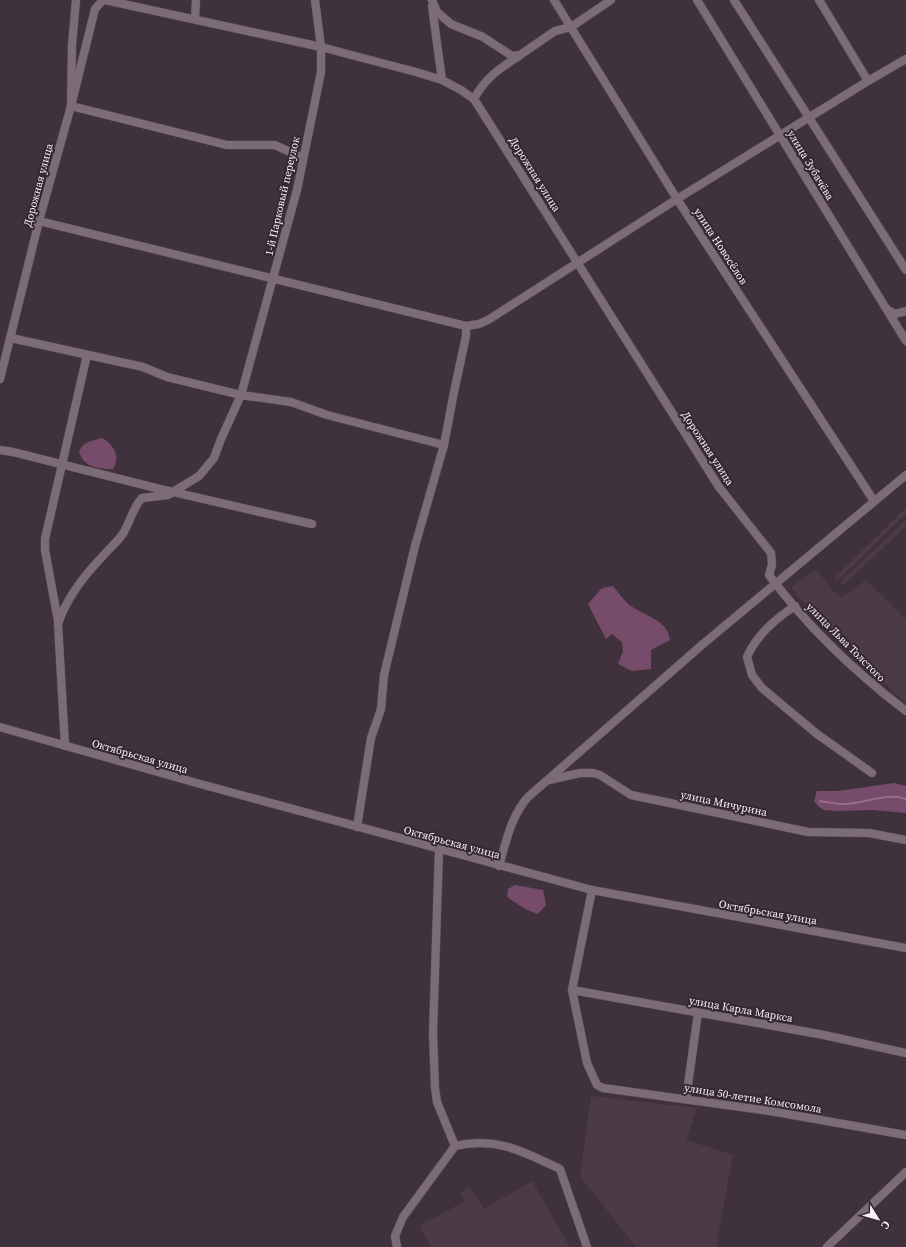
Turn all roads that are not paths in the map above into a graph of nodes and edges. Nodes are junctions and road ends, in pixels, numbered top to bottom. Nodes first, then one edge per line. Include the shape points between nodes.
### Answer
1 (76, 0) edge
2 (104, 0) edge
3 (196, 0) edge
4 (315, 0) edge
5 (432, 0) edge
6 (554, 0) edge
7 (611, 0) edge
8 (697, 0) edge
9 (734, 0) edge
10 (819, 0) edge
11 (195, 19) junction
12 (571, 27) junction
13 (321, 47) junction
14 (520, 55) junction
15 (906, 59) edge
16 (442, 80) junction
17 (868, 81) junction
18 (474, 98) junction
19 (71, 106) junction
20 (811, 118) junction
21 (780, 135) junction
22 (303, 158) junction
23 (677, 199) junction
24 (39, 221) junction
25 (578, 262) junction
26 (906, 270) edge
27 (274, 278) junction
28 (888, 310) junction
29 (906, 311) edge
30 (466, 326) junction
31 (11, 338) junction
32 (906, 341) edge
33 (87, 355) junction
34 (0, 379) edge
35 (241, 395) junction
36 (444, 445) junction
37 (0, 450) edge
38 (62, 464) junction
39 (906, 475) edge
40 (174, 492) junction
41 (874, 501) junction
42 (312, 524) dead end
43 (776, 584) junction
44 (795, 606) junction
45 (58, 624) junction
46 (906, 711) edge
47 (0, 727) edge
48 (65, 746) junction
49 (872, 773) dead end
50 (545, 782) junction
51 (357, 827) junction
52 (906, 840) edge
53 (438, 850) junction
54 (500, 866) junction
55 (592, 890) junction
56 (906, 948) edge
57 (572, 990) junction
58 (698, 1013) junction
59 (906, 1053) edge
60 (686, 1099) junction
61 (906, 1135) edge
62 (455, 1146) junction
63 (906, 1172) edge
64 (397, 1247) edge
65 (587, 1247) edge
66 (826, 1247) edge

1 - 19 street
2 - 11 street, Дорожная улица
2 - 19 street, Дорожная улица via 95,9
3 - 11 street
4 - 13 street, 1-й Парковый переулок
5 - 14 street via 437,12 451,24 483,37 512,56
5 - 16 street
6 - 12 street, улица Новосёлов
7 - 12 street
8 - 21 street, улица Зубачёва
9 - 20 street
10 - 17 street
11 - 13 street, Дорожная улица
12 - 14 street via 555,31
12 - 23 street, улица Новосёлов
13 - 16 street, Дорожная улица
13 - 22 street, 1-й Парковый переулок via 321,72
14 - 18 street via 496,70 482,84
15 - 17 street
16 - 18 street, Дорожная улица
17 - 20 street
18 - 25 street, Дорожная улица
19 - 22 street via 227,145 275,146
19 - 24 street, Дорожная улица
20 - 21 street
20 - 26 street
21 - 23 street
21 - 28 street, улица Зубачёва
22 - 27 street, 1-й Парковый переулок
23 - 25 street
23 - 41 street, улица Новосёлов
24 - 27 street
24 - 31 street, Дорожная улица
25 - 30 street via 488,320
25 - 43 street, Дорожная улица via 718,487 771,553 772,565 769,575
27 - 30 street
27 - 35 street, 1-й Парковый переулок
28 - 29 street via 895,314
28 - 32 street, улица Зубачёва
30 - 36 street
31 - 33 street
31 - 34 street, Дорожная улица
33 - 35 street via 143,367 167,377
33 - 38 street
35 - 36 street via 291,402 327,415
35 - 40 street, 1-й Парковый переулок via 214,458 199,476
36 - 51 street via 415,546 384,674 381,709 371,738
37 - 38 street
38 - 40 street
38 - 45 street via 45,539
39 - 41 street
40 - 42 street
40 - 45 street via 142,498 121,536 71,595
41 - 43 street
43 - 44 street, улица Льва Толстого
43 - 50 street
44 - 46 street, улица Льва Толстого via 875,688
44 - 49 street via 780,615 752,645 747,657 752,675 762,688 817,734
45 - 48 street
47 - 48 street, Октябрьская улица
48 - 51 street, Октябрьская улица
50 - 52 street, улица Мичурина via 560,776 593,773 639,797 808,832 869,833
50 - 54 street via 517,811
51 - 53 street, Октябрьская улица
53 - 54 street, Октябрьская улица
53 - 62 street via 434,1088
54 - 55 street, Октябрьская улица
55 - 56 street, Октябрьская улица
55 - 57 street
57 - 58 street, улица Карла Маркса
57 - 60 street, улица 50-летие Комсомола via 587,1062 597,1085 603,1088
58 - 59 street, улица Карла Маркса via 824,1035
58 - 60 street
60 - 61 street, улица 50-летие Комсомола
62 - 64 street via 403,1217 395,1236
62 - 65 street via 491,1143 513,1147 560,1169
63 - 66 street

